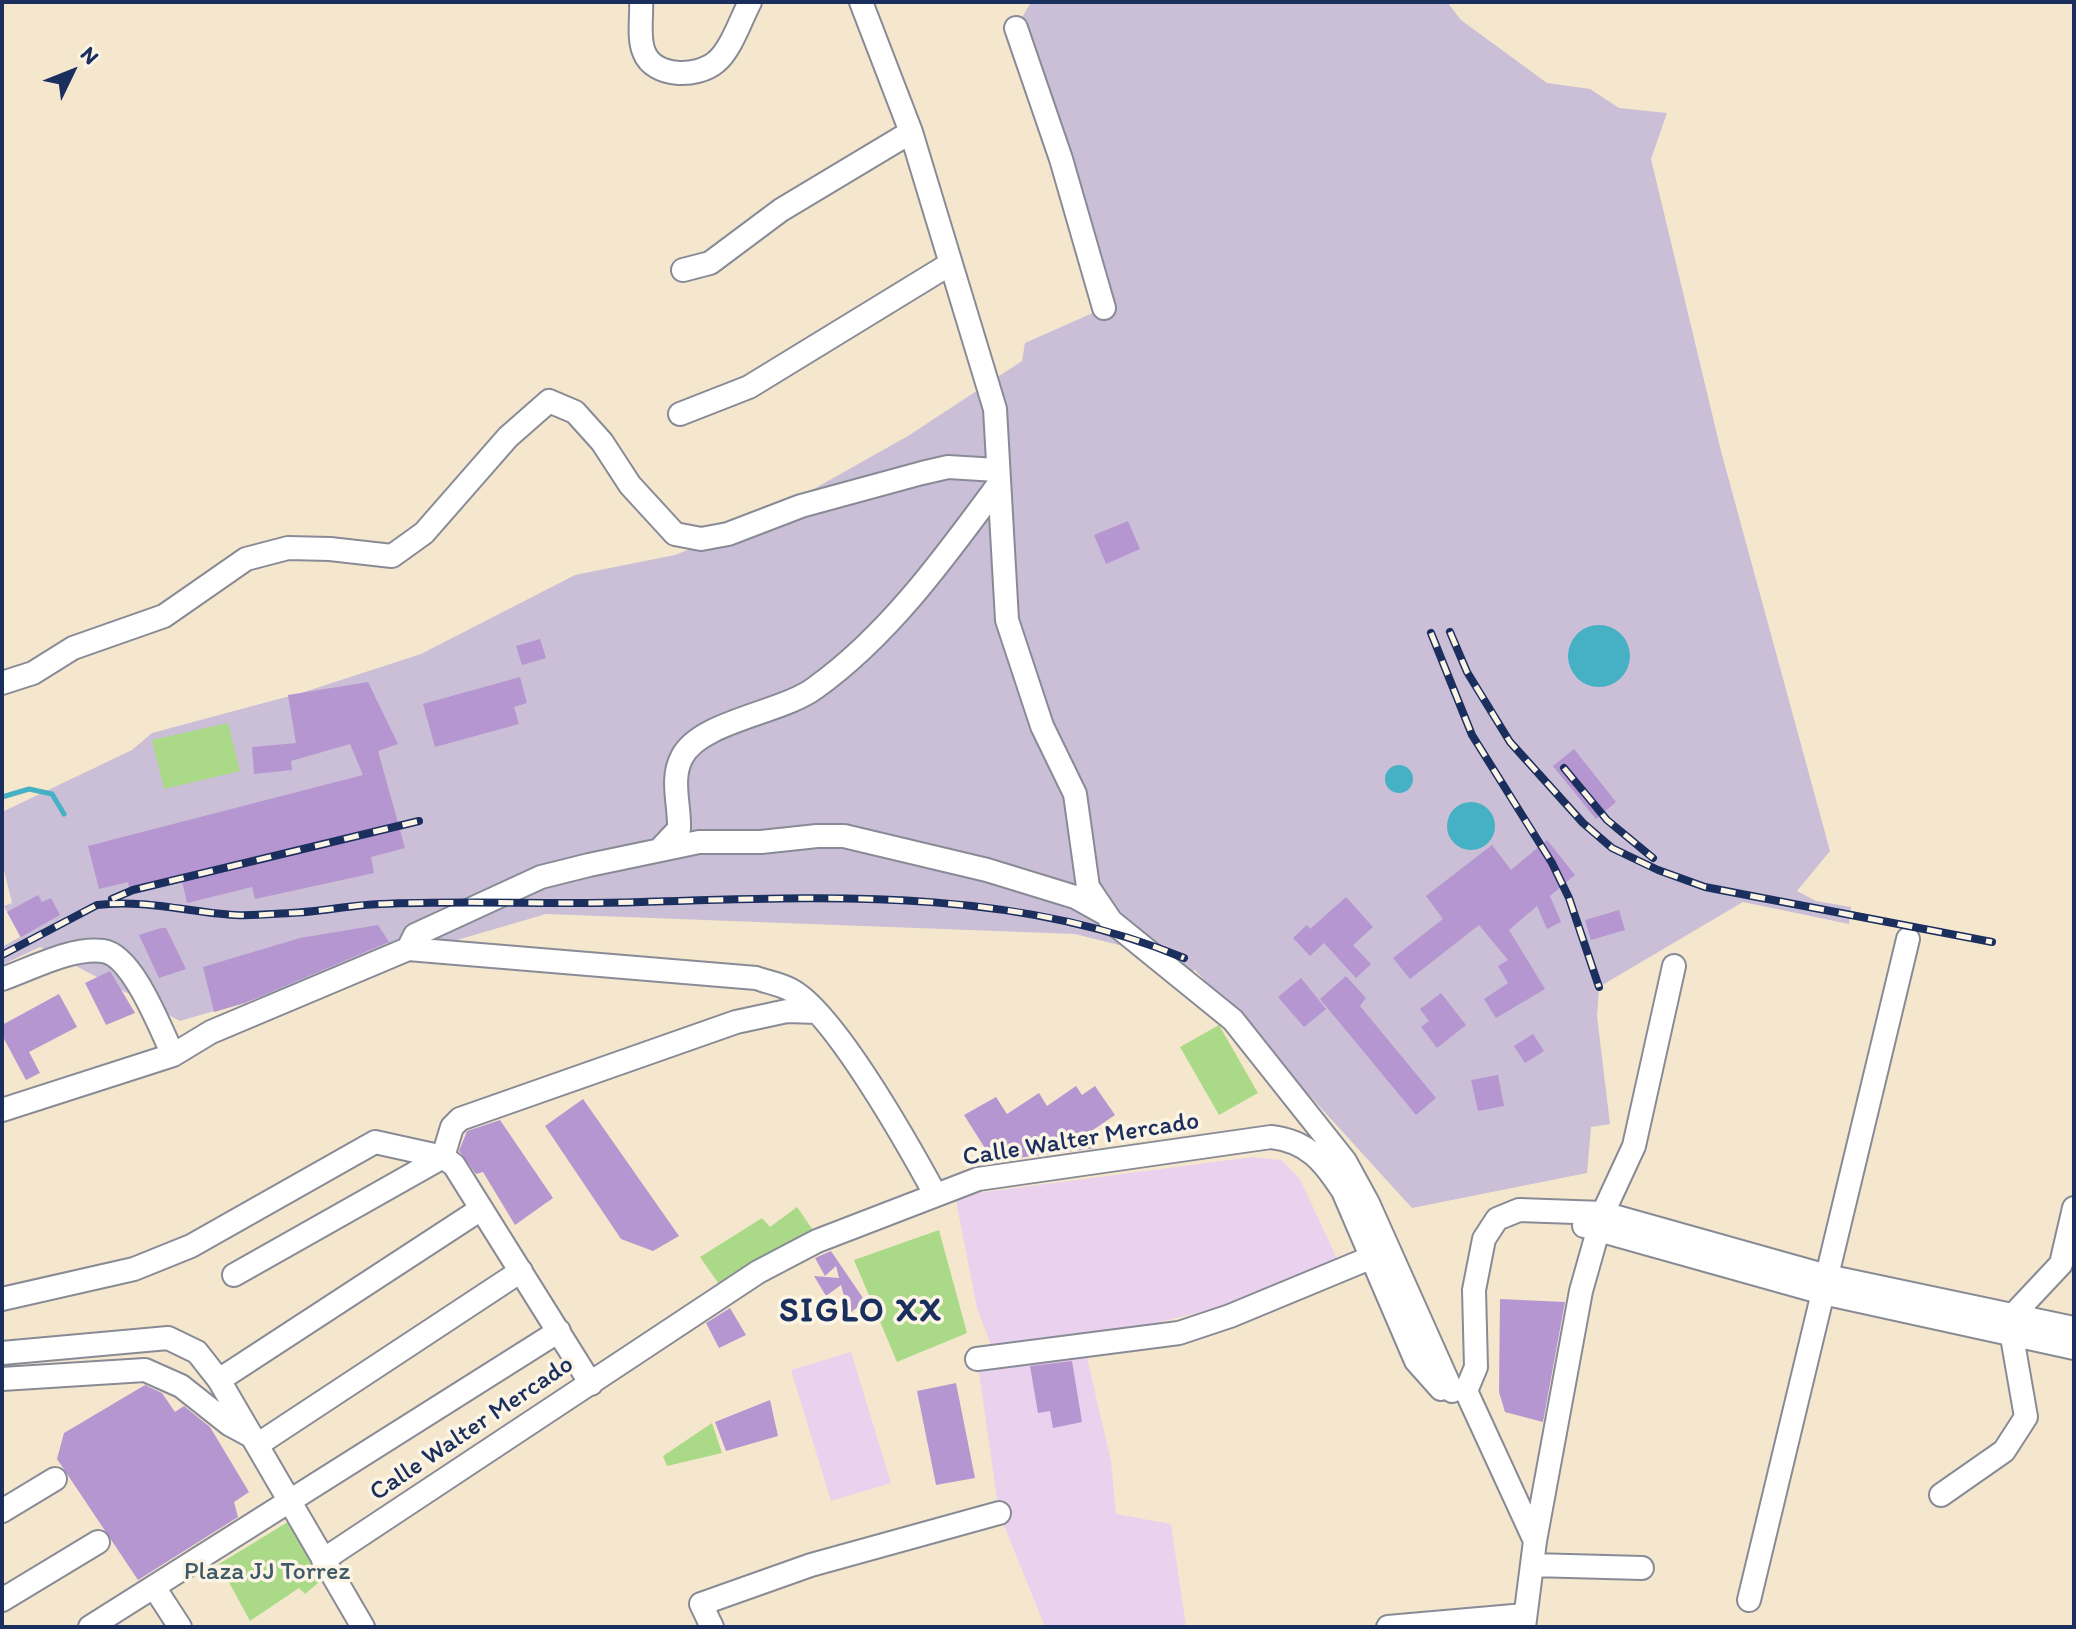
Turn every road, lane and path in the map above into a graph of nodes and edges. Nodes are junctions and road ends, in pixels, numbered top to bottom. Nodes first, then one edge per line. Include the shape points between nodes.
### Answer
1 (641, 2) edge
2 (750, 2) edge
3 (861, 2) edge
4 (1016, 28) dead end
5 (911, 132) junction
6 (950, 264) junction
7 (683, 270) dead end
8 (1104, 308) dead end
9 (680, 414) dead end
10 (998, 478) junction
11 (2, 683) edge
12 (662, 847) junction
13 (1106, 914) junction
14 (1908, 939) dead end
15 (408, 949) junction
16 (1674, 966) dead end
17 (2, 979) edge
18 (817, 1012) junction
19 (173, 1055) junction
20 (2, 1110) edge
21 (443, 1157) junction
22 (935, 1194) junction
23 (2074, 1208) edge
24 (481, 1209) junction
25 (1600, 1222) junction
26 (1370, 1258) junction
27 (521, 1271) junction
28 (234, 1275) dead end
29 (1825, 1284) junction
30 (2, 1299) edge
31 (2013, 1322) junction
32 (2074, 1328) edge
33 (559, 1331) junction
34 (2074, 1348) edge
35 (2, 1353) edge
36 (977, 1359) dead end
37 (2, 1379) edge
38 (219, 1380) junction
39 (591, 1384) junction
40 (1459, 1391) junction
41 (256, 1441) junction
42 (55, 1479) dead end
43 (1941, 1495) dead end
44 (288, 1502) junction
45 (2, 1511) edge
46 (999, 1513) dead end
47 (1535, 1541) junction
48 (98, 1542) dead end
49 (323, 1560) junction
50 (1532, 1565) junction
51 (1642, 1568) dead end
52 (154, 1587) junction
53 (2, 1600) edge
54 (1749, 1600) dead end
55 (1525, 1621) edge
56 (90, 1627) edge
57 (180, 1627) edge
58 (363, 1627) edge
59 (712, 1627) edge
60 (1388, 1627) edge

1 - 2 street via 644,53 651,63 674,74 717,62
3 - 5 street
4 - 8 street
5 - 6 street
5 - 7 street via 781,210 710,263
6 - 9 street via 749,387
6 - 10 street via 995,409
10 - 11 street via 948,467 701,539 675,534 575,412 549,401 508,437 424,533 392,556 288,548 246,559 164,616 73,648 33,673
10 - 12 street via 937,566 850,660 813,690 726,725 682,755 675,781 679,829
10 - 13 street via 1007,620 1042,726 1075,794 1088,887
12 - 13 street via 844,836 1024,880
12 - 15 street via 541,877 415,935
13 - 40 street via 1233,1020 1345,1161
14 - 29 street
15 - 18 street via 756,978 792,990
15 - 19 street via 211,1032
16 - 25 street via 1634,1146
17 - 19 street via 78,953 104,951 123,962
18 - 21 street via 787,1011 736,1022 460,1119 452,1127
18 - 22 street via 896,1123
19 - 20 street
21 - 24 street via 454,1165
21 - 28 street
21 - 30 street via 375,1142 191,1246 134,1269
22 - 26 street, Calle Walter Mercado via 978,1179 1271,1137 1292,1139 1327,1166
22 - 39 street, Calle Walter Mercado via 817,1241 758,1272
23 - 31 street via 2061,1264
24 - 27 street
24 - 38 street
25 - 29 street
25 - 40 street via 1519,1210 1503,1214 1487,1232 1474,1290 1476,1367
25 - 47 street via 1563,1379
26 - 36 street via 1179,1333
26 - 40 street, Calle Walter Mercado via 1416,1361 1438,1388
27 - 33 street
27 - 41 street
29 - 31 street
29 - 54 street
31 - 32 street
31 - 34 street
31 - 43 street via 2026,1417 2004,1451
33 - 39 street
33 - 44 street
35 - 38 street via 168,1338 197,1352
37 - 41 street via 145,1370 181,1386
38 - 41 street
39 - 49 street, Calle Walter Mercado
40 - 47 street
41 - 44 street
42 - 45 street
44 - 49 street
44 - 52 street
46 - 59 street via 811,1565 701,1604
47 - 50 street
48 - 53 street
49 - 58 street
50 - 51 street
50 - 55 street
52 - 56 street
52 - 57 street
55 - 60 street

